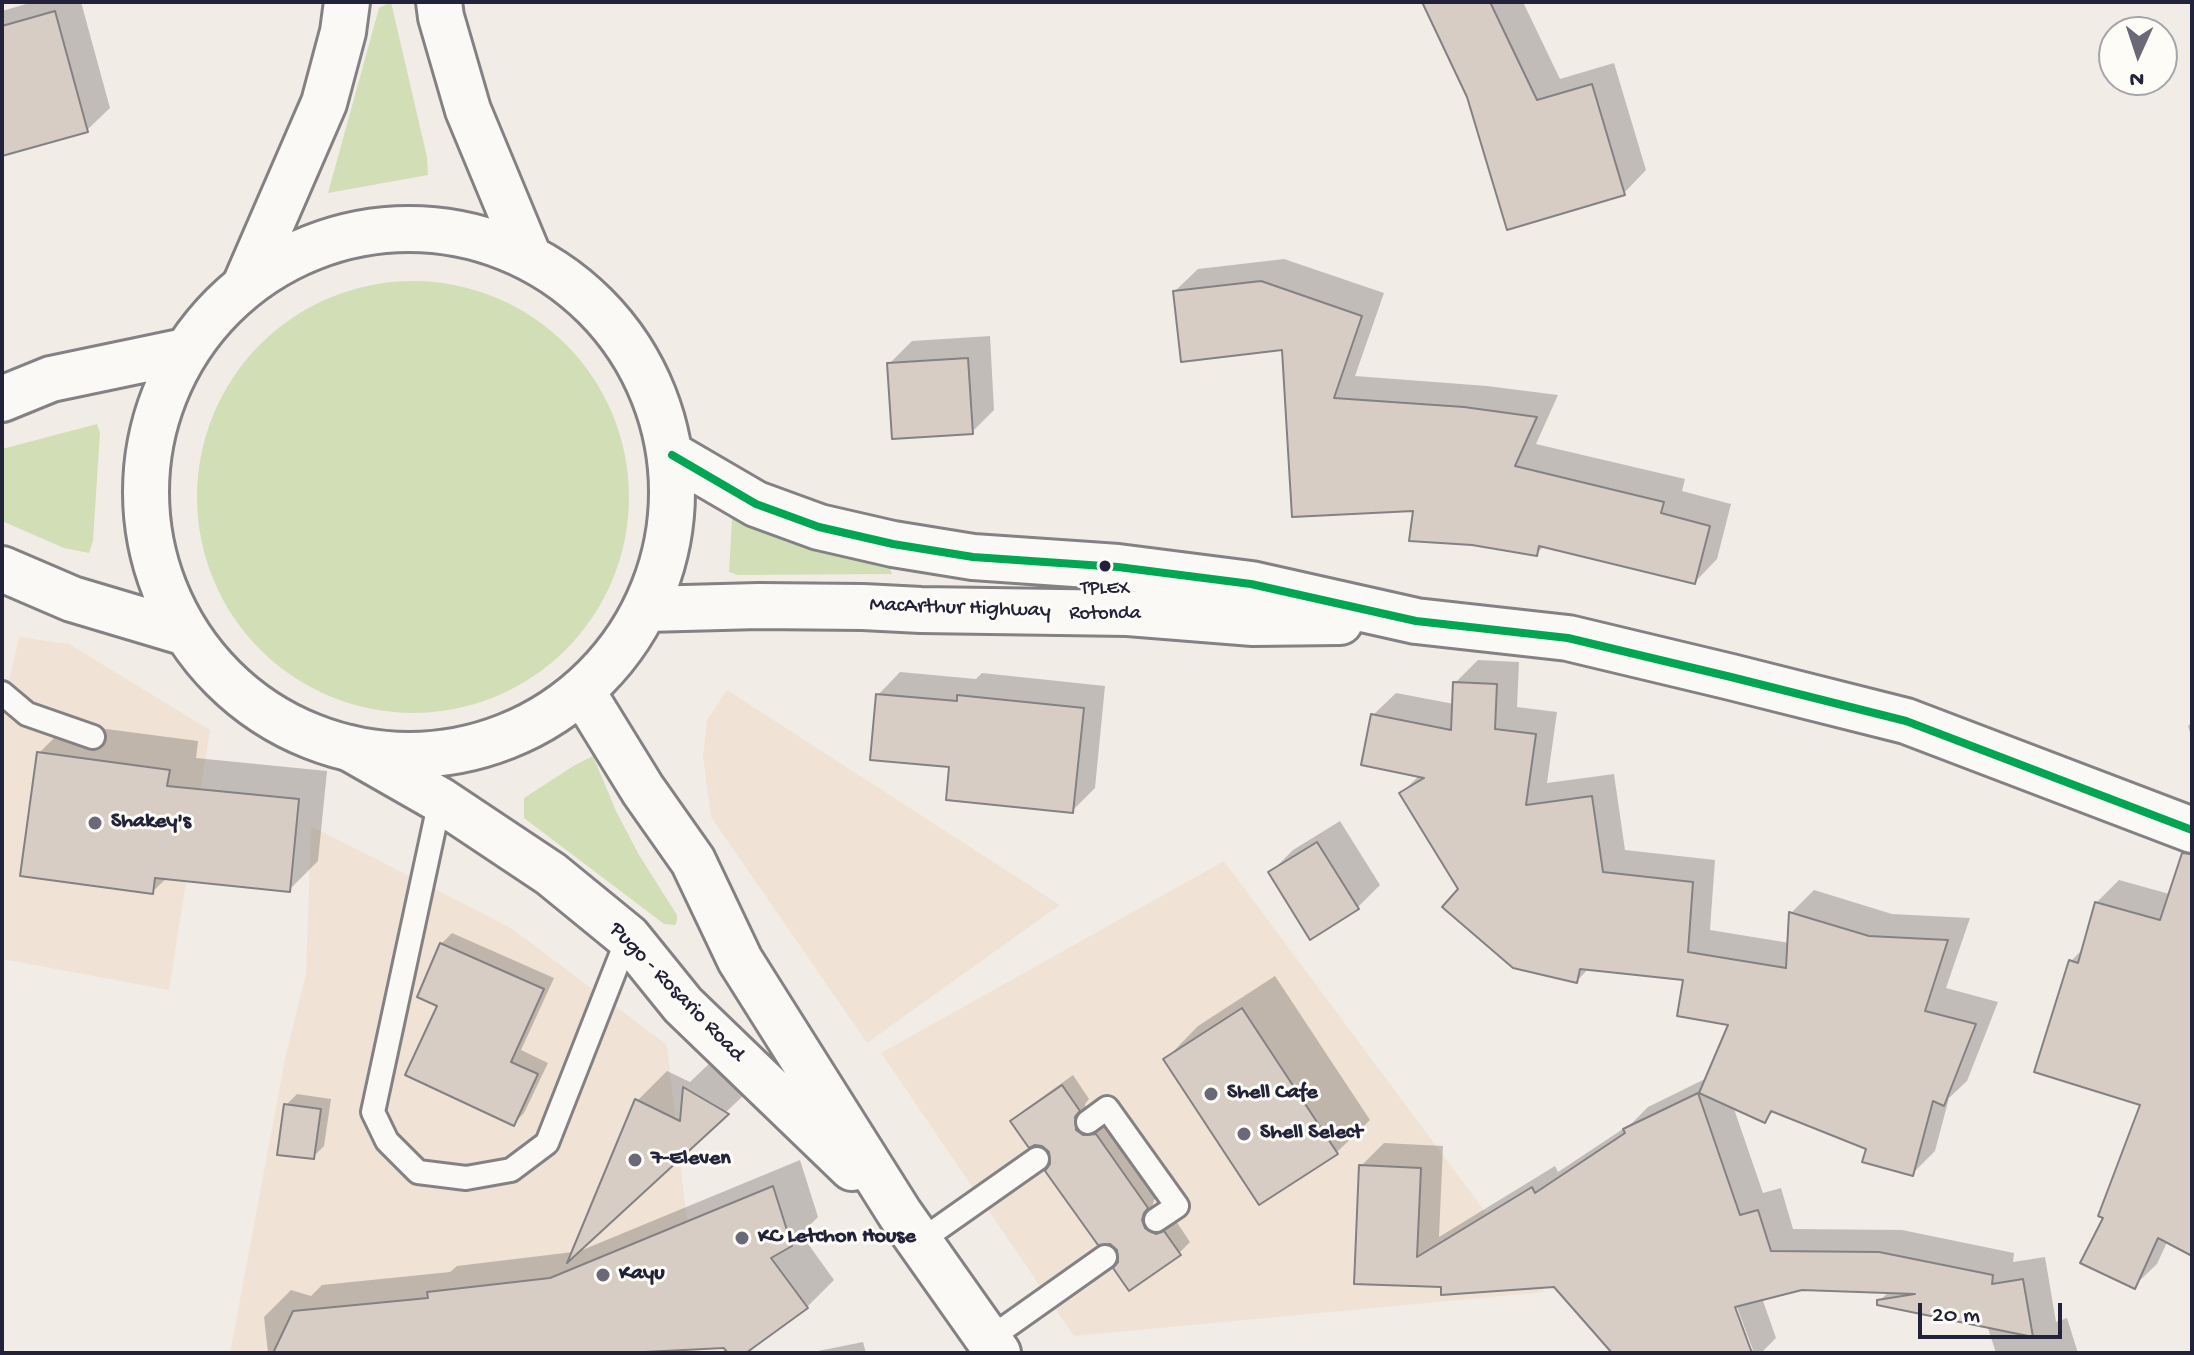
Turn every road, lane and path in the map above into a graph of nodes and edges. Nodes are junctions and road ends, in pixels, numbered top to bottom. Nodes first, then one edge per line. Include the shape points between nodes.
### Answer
1 (347, 2) edge
2 (439, 2) edge
3 (529, 257) junction
4 (245, 285) junction
5 (185, 351) junction
6 (2, 399) edge
7 (672, 455) junction
8 (2, 569) edge
9 (647, 609) junction
10 (1416, 621) junction
11 (186, 633) junction
12 (582, 691) junction
13 (2, 693) edge
14 (93, 737) dead end
15 (349, 748) junction
16 (440, 800) junction
17 (2192, 830) edge
18 (628, 937) junction
19 (1088, 1122) dead end
20 (1037, 1159) dead end
21 (1156, 1220) dead end
22 (910, 1228) junction
23 (1105, 1257) dead end
24 (993, 1346) edge

1 - 4 main road via 324,103
2 - 3 main road via 468,110
3 - 4 main road via 461,234 368,232 320,244
3 - 7 main road via 596,305 644,370
4 - 5 main road
5 - 6 main road via 51,379
5 - 11 main road via 154,424 146,473 152,553
7 - 9 main road via 670,540
7 - 10 main road, MacArthur Highway via 756,504 863,537 973,557 1118,567 1251,584
8 - 11 main road via 72,599
9 - 10 main road, MacArthur Highway via 863,607 1128,613 1253,623
9 - 12 main road via 619,653
10 - 17 main road, MacArthur Highway via 1568,638 1906,721
11 - 15 main road via 215,671 271,716
12 - 15 main road via 523,730 468,749 408,755
12 - 22 main road, Pugo - Rosario Road via 693,861 740,960
13 - 14 lane via 27,714
15 - 16 main road, Pugo - Rosario Road
16 - 18 main road, Pugo - Rosario Road via 551,874
16 - 18 lane via 373,1112 387,1141 418,1172 466,1178 511,1170 547,1143
18 - 22 main road, Pugo - Rosario Road via 683,1005
19 - 21 lane via 1107,1108 1177,1206
20 - 22 lane
22 - 24 main road, Pugo - Rosario Road
23 - 24 lane

